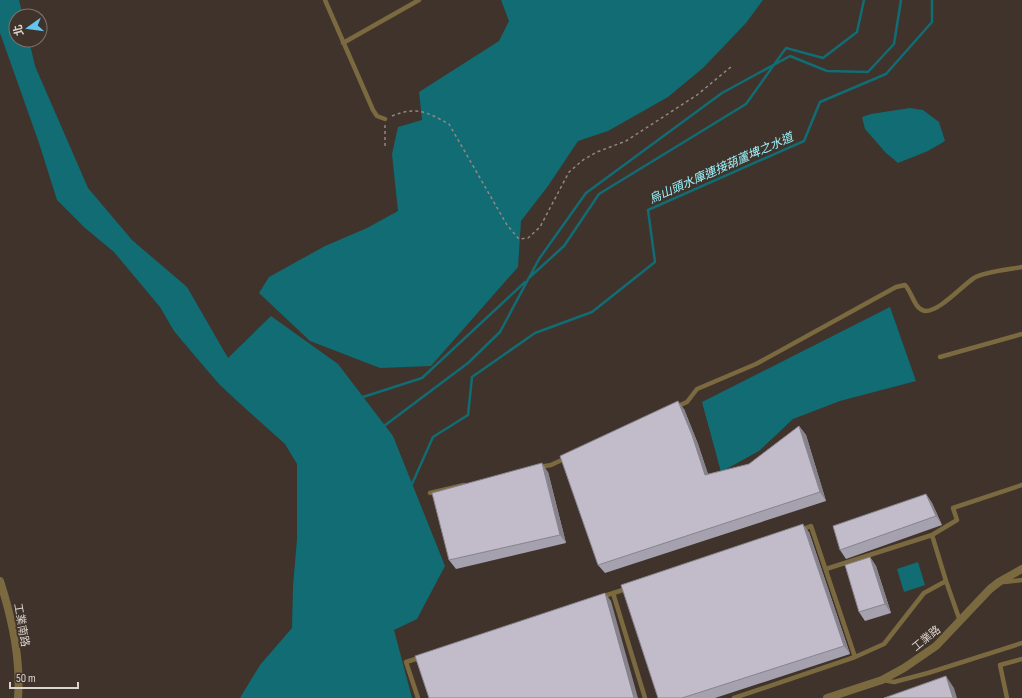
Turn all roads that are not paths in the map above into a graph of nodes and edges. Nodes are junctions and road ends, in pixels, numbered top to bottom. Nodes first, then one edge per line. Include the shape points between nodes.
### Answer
1 (325, 0) edge
2 (418, 0) edge
3 (343, 43) junction
4 (385, 118) road end
5 (1022, 267) edge
6 (1022, 334) edge
7 (940, 356) dead end
8 (672, 408) edge
9 (572, 455) edge
10 (536, 468) edge
11 (468, 484) edge
12 (1022, 485) edge
13 (430, 493) dead end
14 (796, 531) edge
15 (932, 535) junction
16 (826, 569) junction
17 (1022, 569) edge
18 (1022, 580) edge
19 (0, 581) edge
20 (946, 581) junction
21 (999, 582) junction
22 (635, 586) edge
23 (613, 593) junction
24 (598, 598) edge
25 (960, 621) junction
26 (1022, 643) edge
27 (428, 654) edge
28 (855, 657) junction
29 (1022, 659) edge
30 (882, 680) junction
31 (18, 698) edge
32 (418, 698) edge
33 (645, 698) edge
34 (734, 698) edge
35 (827, 698) edge
36 (1007, 698) edge

1 - 3 lane
2 - 3 lane
3 - 4 lane via 373,110 377,116
5 - 8 lane via 975,277 944,302 925,311 917,306 910,289 905,285 896,287 756,364 697,389 687,402
6 - 7 lane
9 - 10 lane via 551,465
11 - 13 lane
12 - 15 lane via 953,508 957,520
14 - 16 lane via 811,526
15 - 16 lane
15 - 20 lane
16 - 28 lane
17 - 21 street, 工業路
18 - 21 lane
19 - 31 street, 工業南路 via 9,607 16,646
20 - 25 lane
20 - 28 lane via 924,593 884,644
21 - 25 street, 工業路
22 - 23 lane
23 - 24 lane
23 - 33 lane
25 - 30 street, 工業路 via 936,646
26 - 30 lane via 894,682
27 - 32 lane via 406,662
28 - 34 lane
29 - 36 lane via 1000,665
30 - 35 street, 工業路

